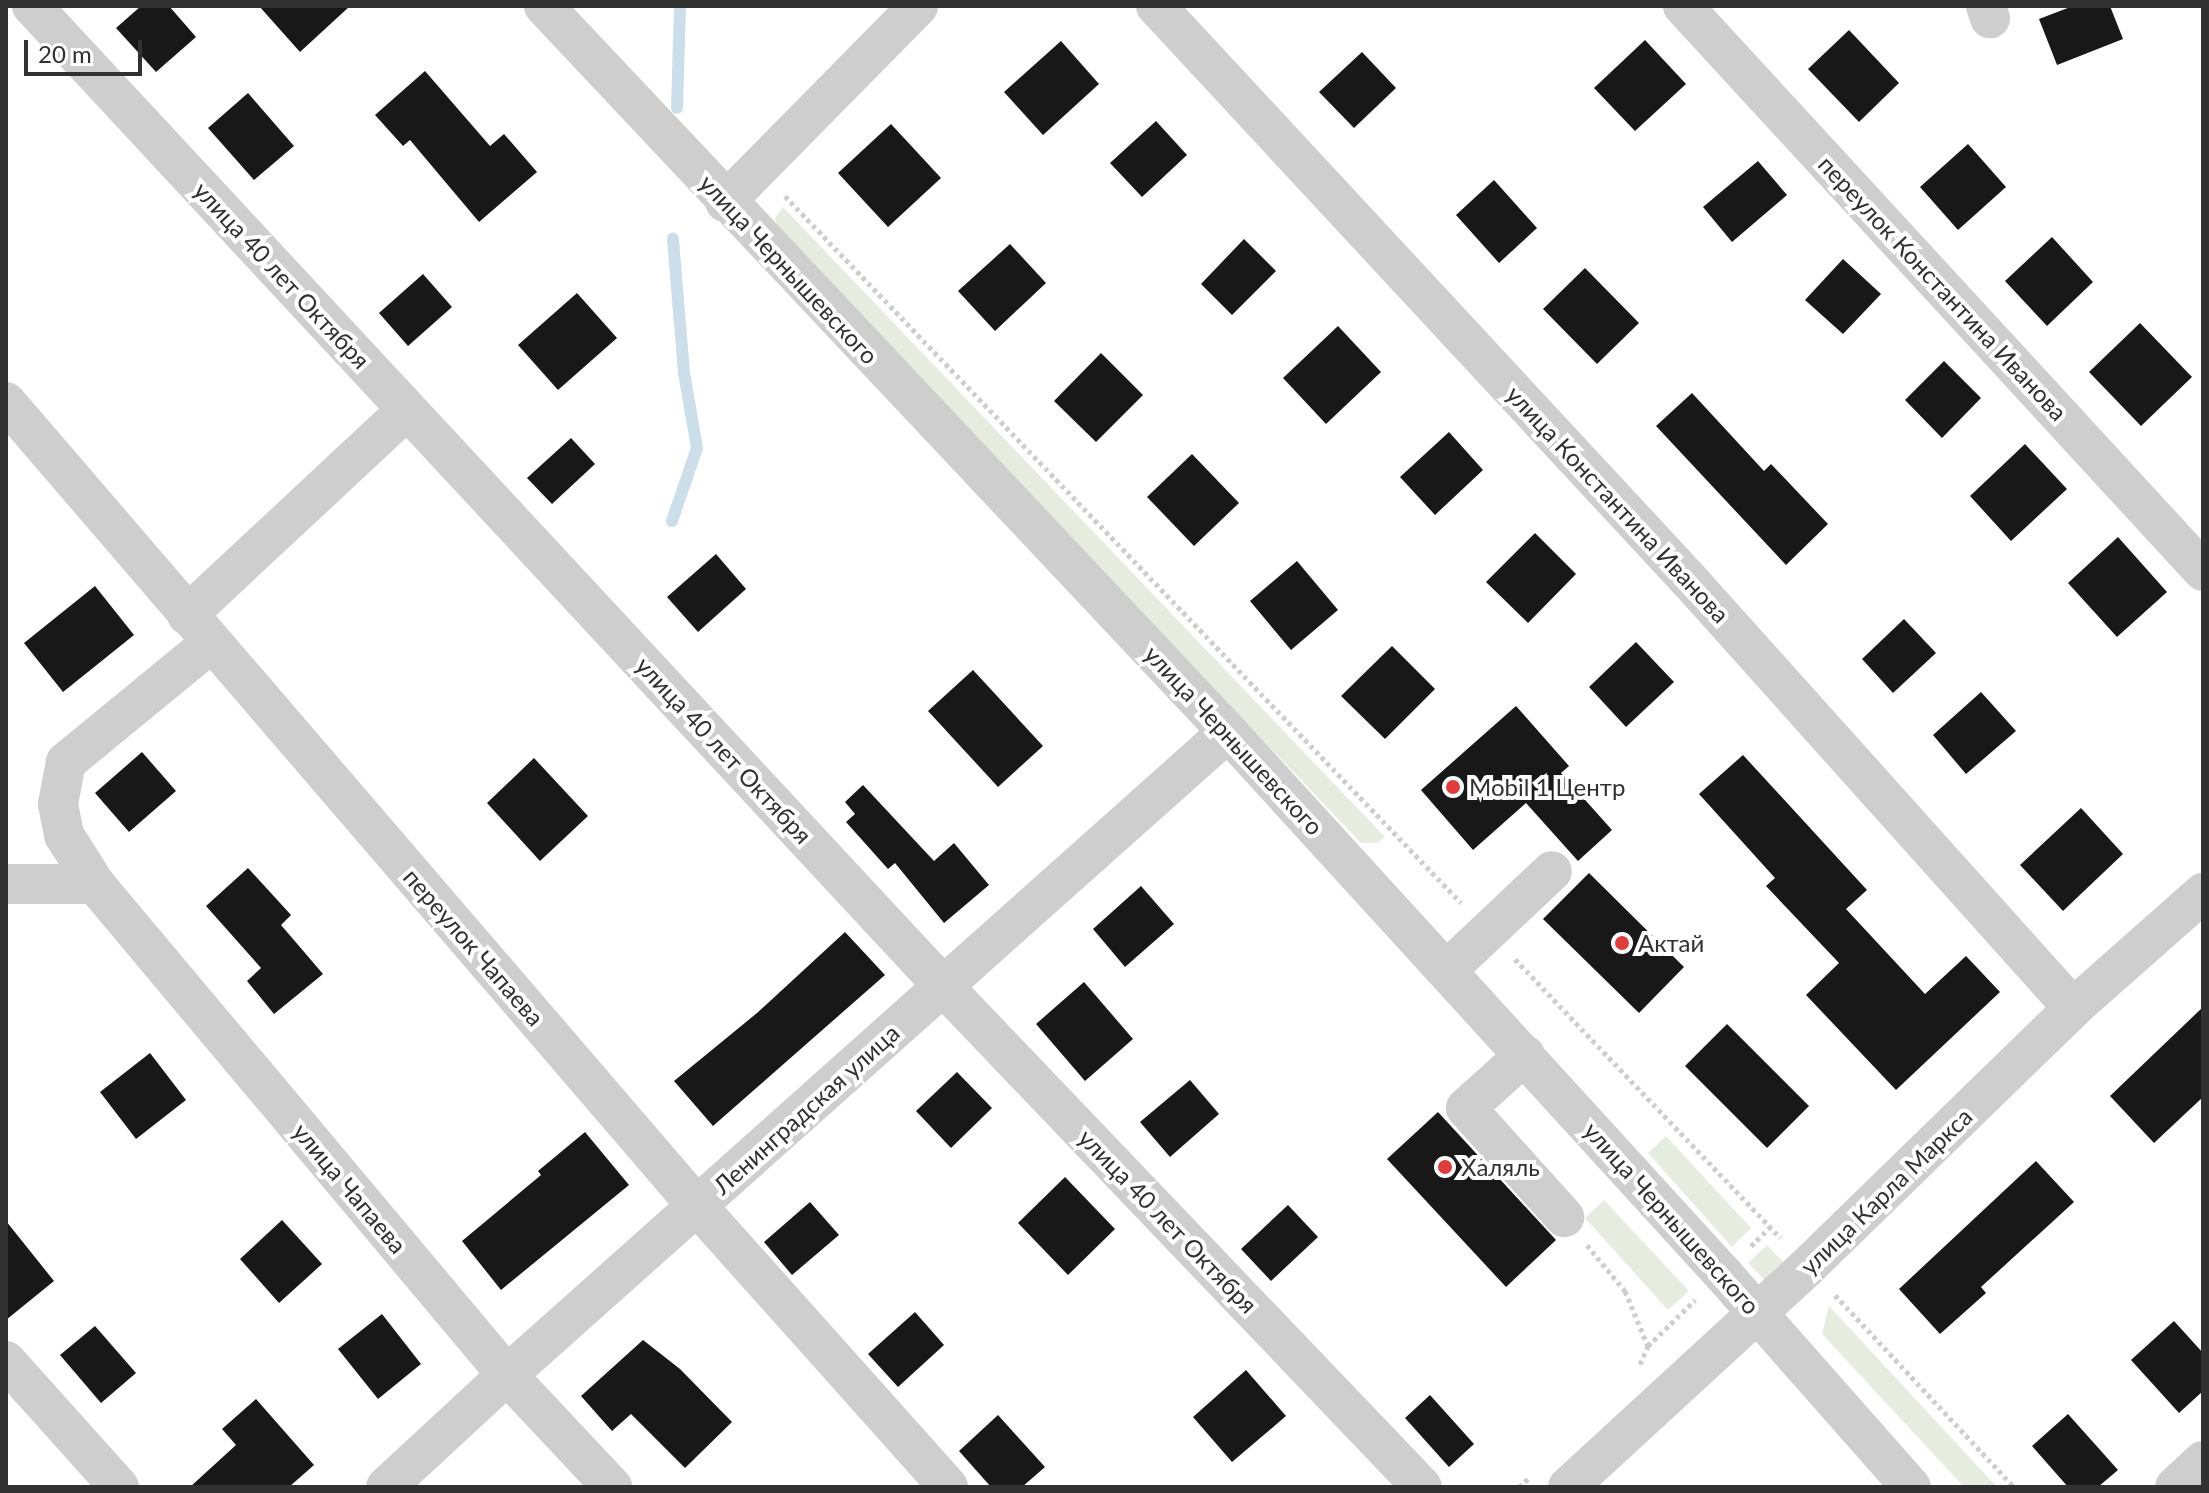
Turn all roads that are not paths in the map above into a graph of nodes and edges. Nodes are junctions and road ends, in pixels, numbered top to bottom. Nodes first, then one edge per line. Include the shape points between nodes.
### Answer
1 (32, 6) edge
2 (544, 6) edge
3 (918, 6) edge
4 (1156, 6) edge
5 (1683, 6) edge
6 (725, 202) junction
7 (6, 402) edge
8 (407, 410) junction
9 (2203, 571) edge
10 (199, 629) junction
11 (1228, 732) junction
12 (1552, 871) dead end
13 (6, 884) edge
14 (95, 884) junction
15 (2203, 893) edge
16 (1447, 970) junction
17 (943, 986) junction
18 (2073, 1008) junction
19 (1525, 1055) junction
20 (698, 1207) junction
21 (1564, 1217) road end
22 (1758, 1314) junction
23 (6, 1361) edge
24 (507, 1375) junction
25 (2203, 1461) edge
26 (119, 1487) edge
27 (386, 1487) edge
28 (612, 1487) edge
29 (948, 1487) edge
30 (1422, 1487) edge
31 (1568, 1487) edge
32 (1911, 1487) edge
33 (2175, 1487) edge

1 - 8 street, улица 40 лет Октября
2 - 6 street, улица Чернышевского
3 - 6 street
4 - 18 street, улица Константина Иванова via 1689,580
5 - 9 street, переулок Константина Иванова
6 - 11 street, улица Чернышевского
7 - 10 street, переулок Чапаева
8 - 10 street, улица Чапаева
8 - 17 street, улица 40 лет Октября
10 - 14 street, улица Чапаева via 66,762 58,804 64,835
10 - 20 street, переулок Чапаева
11 - 16 street, улица Чернышевского
11 - 17 street, Ленинградская улица
12 - 16 street
13 - 14 street
14 - 24 street, улица Чапаева
15 - 18 street, улица Карла Маркса
16 - 19 street, улица Чернышевского
17 - 20 street, Ленинградская улица
17 - 30 street, улица 40 лет Октября
18 - 22 street, улица Карла Маркса
19 - 21 street via 1466,1108
19 - 22 street, улица Чернышевского
20 - 24 street, Ленинградская улица
20 - 29 street, переулок Чапаева
22 - 31 street, улица Карла Маркса
22 - 32 street, улица Чернышевского
23 - 26 street
24 - 27 street, Ленинградская улица
24 - 28 street, улица Чапаева
25 - 33 street

